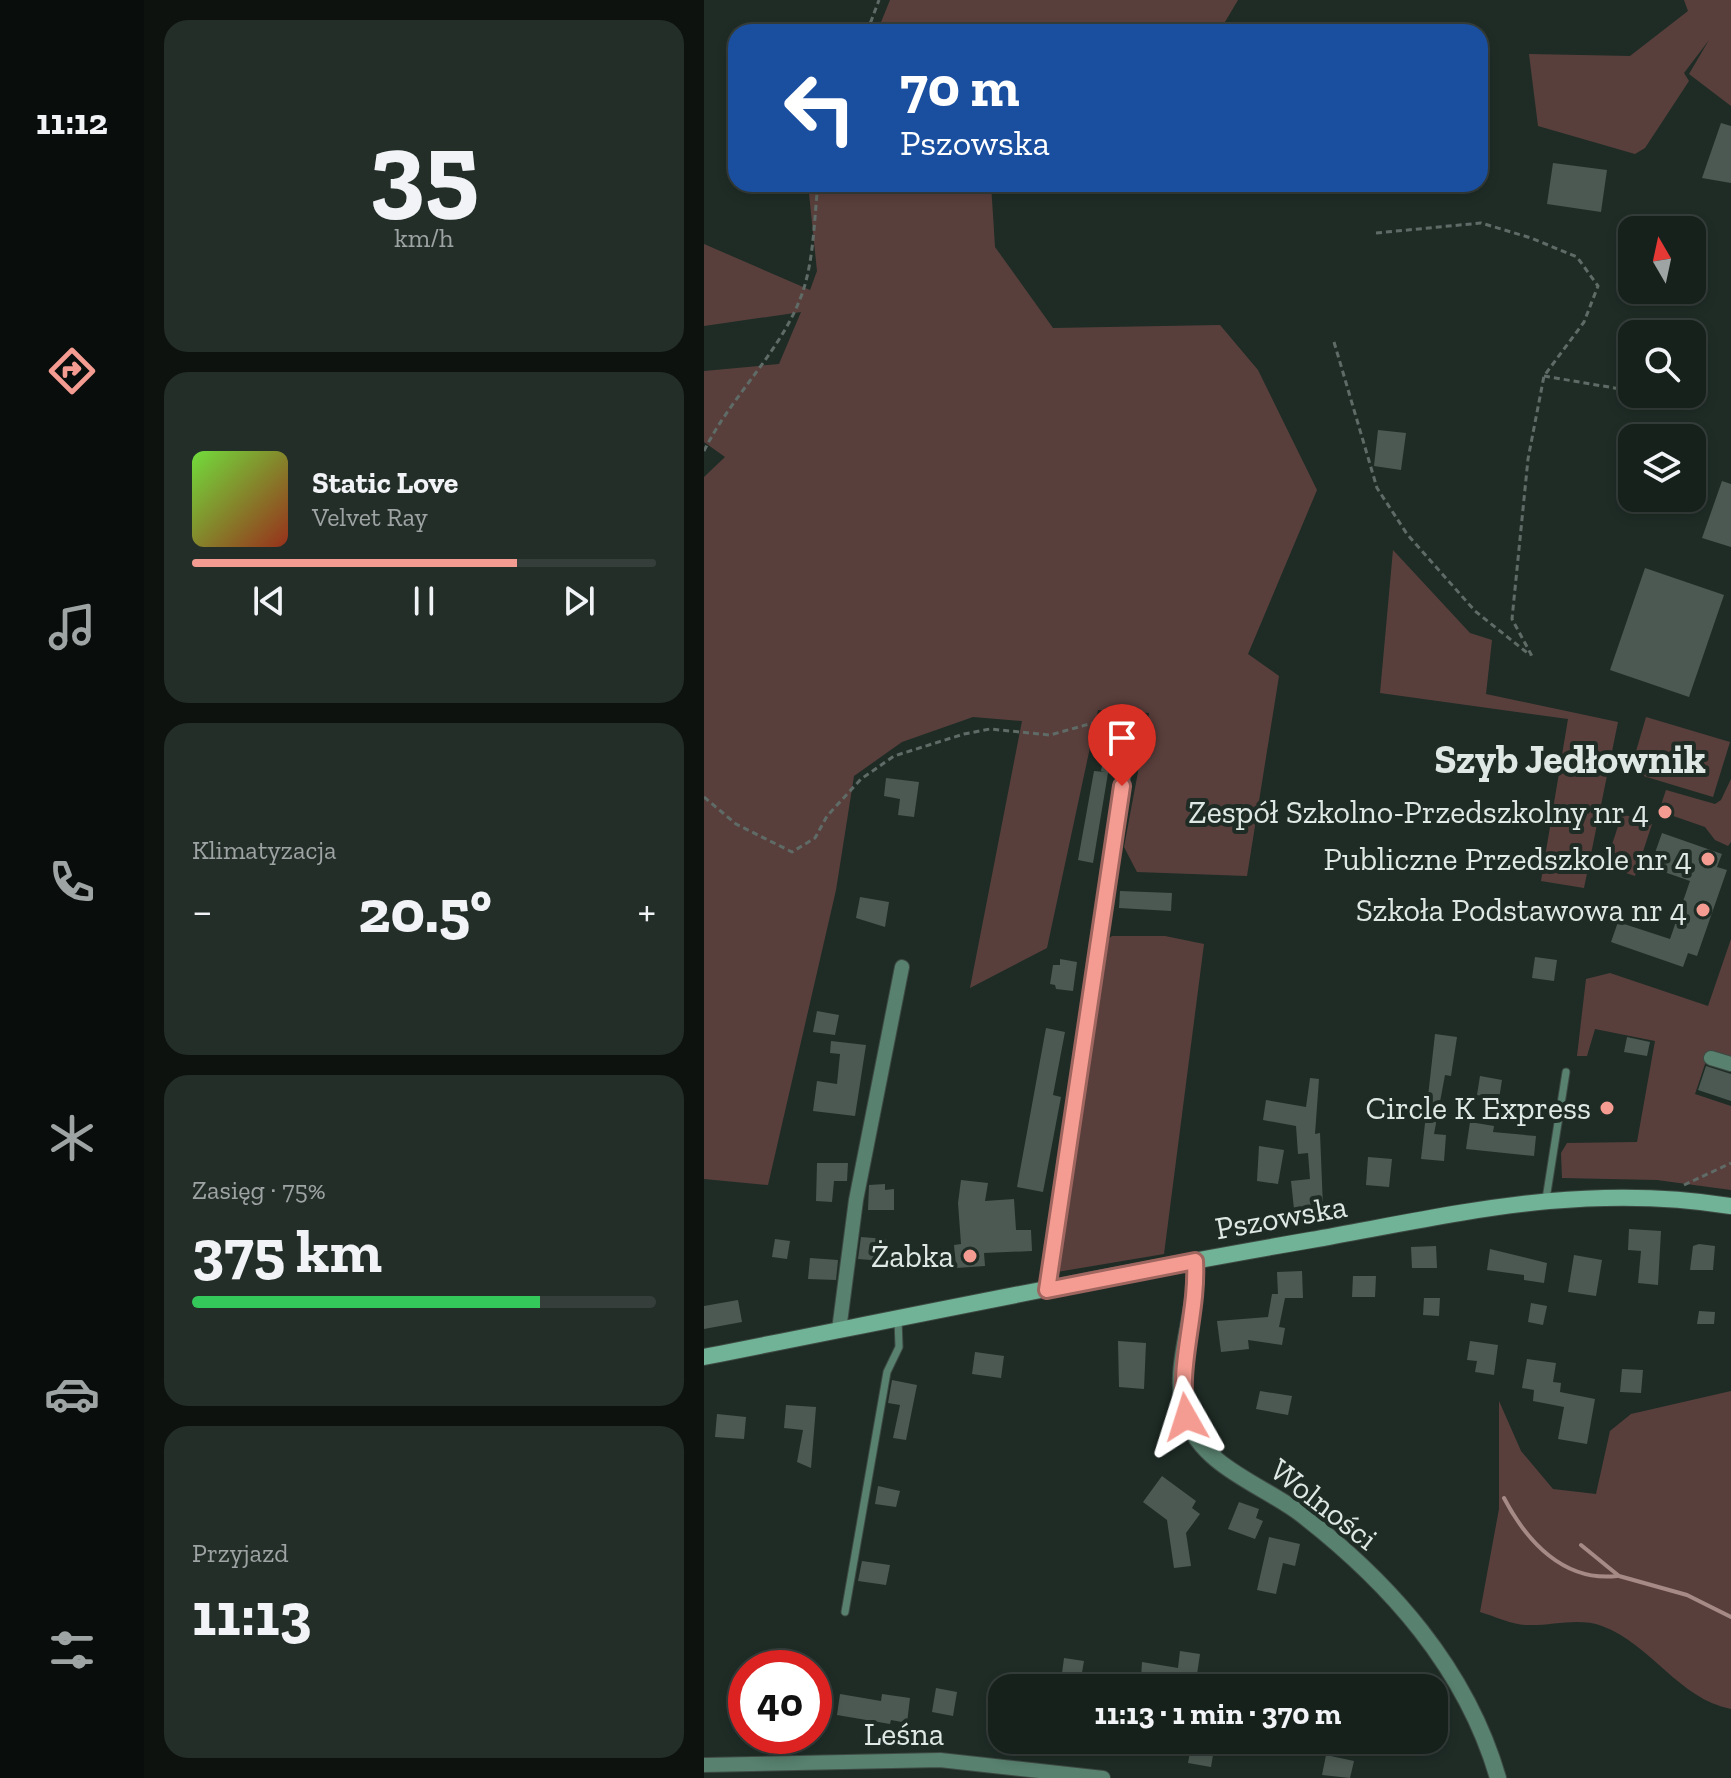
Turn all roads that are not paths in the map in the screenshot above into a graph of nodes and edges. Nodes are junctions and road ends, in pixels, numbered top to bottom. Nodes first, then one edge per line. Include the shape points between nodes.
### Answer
1 (1131, 725) road end
2 (902, 967) dead end
3 (1711, 1058) dead end
4 (1731, 1064) edge
5 (1566, 1072) dead end
6 (1546, 1199) junction
7 (1731, 1206) edge
8 (1195, 1261) junction
9 (1047, 1290) junction
10 (898, 1319) junction
11 (839, 1330) junction
12 (704, 1357) edge
13 (845, 1612) dead end
14 (704, 1765) edge
15 (1103, 1778) edge
16 (1498, 1778) edge

1 - 9 street
2 - 11 street via 856,1200
3 - 4 street
5 - 6 lane
6 - 7 main road, Pszowska via 1669,1198
6 - 8 main road, Pszowska
8 - 9 main road, Pszowska
8 - 16 street, Wolności via 1181,1388 1196,1438 1221,1462 1334,1541 1408,1611 1456,1680
9 - 10 main road, Pszowska
10 - 11 main road, Pszowska
10 - 13 lane via 899,1347 887,1372
11 - 12 main road, Pszowska
14 - 15 street, Leśna via 940,1760

